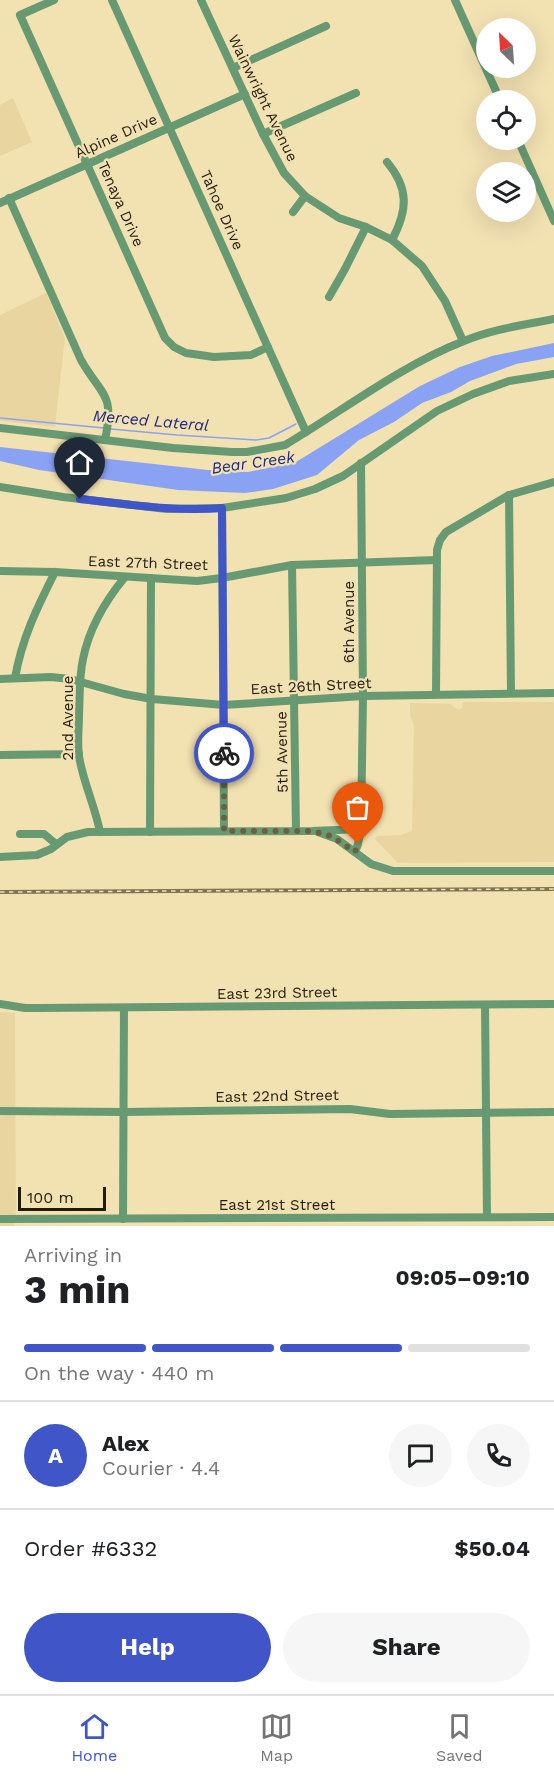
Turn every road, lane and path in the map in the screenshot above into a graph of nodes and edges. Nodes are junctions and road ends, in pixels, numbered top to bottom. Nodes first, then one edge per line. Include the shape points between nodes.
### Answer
1 (54, 0) edge
2 (112, 0) edge
3 (455, 0) edge
4 (204, 1) edge
5 (326, 26) dead end
6 (233, 68) junction
7 (496, 90) edge
8 (356, 93) dead end
9 (245, 94) junction
10 (169, 127) junction
11 (263, 134) junction
12 (522, 150) edge
13 (387, 162) dead end
14 (88, 163) junction
15 (305, 196) junction
16 (9, 198) junction
17 (0, 203) edge
18 (293, 212) dead end
19 (554, 221) edge
20 (366, 227) junction
21 (392, 240) junction
22 (329, 297) dead end
23 (554, 319) edge
24 (463, 341) junction
25 (268, 347) junction
26 (554, 374) edge
27 (0, 428) edge
28 (306, 432) junction
29 (107, 433) junction
30 (361, 463) junction
31 (554, 482) edge
32 (0, 487) edge
33 (509, 495) junction
34 (222, 508) junction
35 (437, 560) junction
36 (362, 562) junction
37 (292, 565) junction
38 (0, 571) edge
39 (55, 572) junction
40 (125, 577) junction
41 (151, 578) junction
42 (222, 579) junction
43 (15, 678) junction
44 (0, 679) edge
45 (80, 681) junction
46 (511, 693) junction
47 (554, 693) edge
48 (436, 694) junction
49 (363, 696) junction
50 (152, 699) junction
51 (295, 701) junction
52 (224, 705) junction
53 (79, 754) junction
54 (0, 755) edge
55 (361, 829) junction
56 (224, 831) junction
57 (296, 831) junction
58 (312, 831) junction
59 (100, 832) junction
60 (150, 832) junction
61 (20, 834) dead end
62 (56, 844) junction
63 (355, 852) junction
64 (0, 856) edge
65 (554, 871) edge
66 (0, 1004) edge
67 (554, 1004) edge
68 (485, 1005) junction
69 (124, 1008) junction
70 (0, 1111) edge
71 (124, 1112) junction
72 (554, 1112) edge
73 (485, 1113) junction
74 (487, 1217) junction
75 (554, 1217) edge
76 (0, 1219) edge
77 (123, 1220) junction

1 - 14 street, Tenaya Drive via 20,15
2 - 10 street, Tahoe Drive
3 - 7 street
4 - 6 street, Wainwright Avenue
5 - 6 street
6 - 9 street, Wainwright Avenue
8 - 11 street
9 - 10 street, Alpine Drive
9 - 11 street, Wainwright Avenue
10 - 14 street, Alpine Drive
10 - 25 street, Tahoe Drive
11 - 15 street, Wainwright Avenue via 284,173
12 - 19 street
13 - 21 street via 397,173 404,203
14 - 16 street, Alpine Drive
14 - 25 street, Tenaya Drive via 165,338 186,353 225,358 251,355
15 - 18 street
15 - 20 street, Wainwright Avenue via 339,218
16 - 17 street, Alpine Drive
16 - 29 street via 81,360 106,395 110,413
20 - 21 street, Wainwright Avenue
20 - 22 street
21 - 24 street, Wainwright Avenue via 422,266 445,301
23 - 24 street
24 - 28 street via 387,380
25 - 28 street, Tahoe Drive
26 - 30 street via 508,381 472,394 437,411
27 - 29 street
28 - 29 street via 285,445 247,452 173,448
30 - 34 street via 304,494
30 - 36 street, 6th Avenue
31 - 33 street
32 - 34 street via 167,509
33 - 35 street via 446,532 440,540
33 - 46 street
34 - 42 street
35 - 36 street, East 27th Street
35 - 48 street
36 - 37 street, East 27th Street
36 - 49 street, 6th Avenue
37 - 42 street, East 27th Street
37 - 51 street, 5th Avenue
38 - 39 street, East 27th Street
39 - 40 street, East 27th Street
39 - 43 street via 24,637
40 - 41 street, East 27th Street
40 - 45 street, 2nd Avenue via 97,620 83,658
41 - 42 street, East 27th Street
41 - 50 street
42 - 52 street
43 - 44 street, East 26th Street
43 - 45 street, East 26th Street
45 - 50 street, East 26th Street
45 - 53 street, 2nd Avenue
46 - 47 street, East 26th Street
46 - 48 street, East 26th Street
48 - 49 street, East 26th Street
49 - 51 street, East 26th Street
49 - 55 street, 6th Avenue
50 - 52 street, East 26th Street
50 - 60 street
51 - 52 street, East 26th Street
51 - 57 street, 5th Avenue
52 - 56 street
53 - 54 street
53 - 59 street, 2nd Avenue
55 - 58 street
55 - 63 street, 6th Avenue
56 - 57 street
56 - 60 street
57 - 58 street
58 - 63 street via 331,836
59 - 60 street
59 - 62 street via 76,833
61 - 62 street via 44,834
62 - 64 street via 37,855
63 - 65 street via 371,864 393,872
66 - 69 street, East 23rd Street via 25,1008
67 - 68 street, East 23rd Street
68 - 69 street, East 23rd Street
68 - 73 street
69 - 71 street
70 - 71 street, East 22nd Street
71 - 73 street, East 22nd Street via 350,1109 390,1114
71 - 77 street
72 - 73 street, East 22nd Street
73 - 74 street
74 - 75 street, East 21st Street
74 - 77 street, East 21st Street
76 - 77 street, East 21st Street

